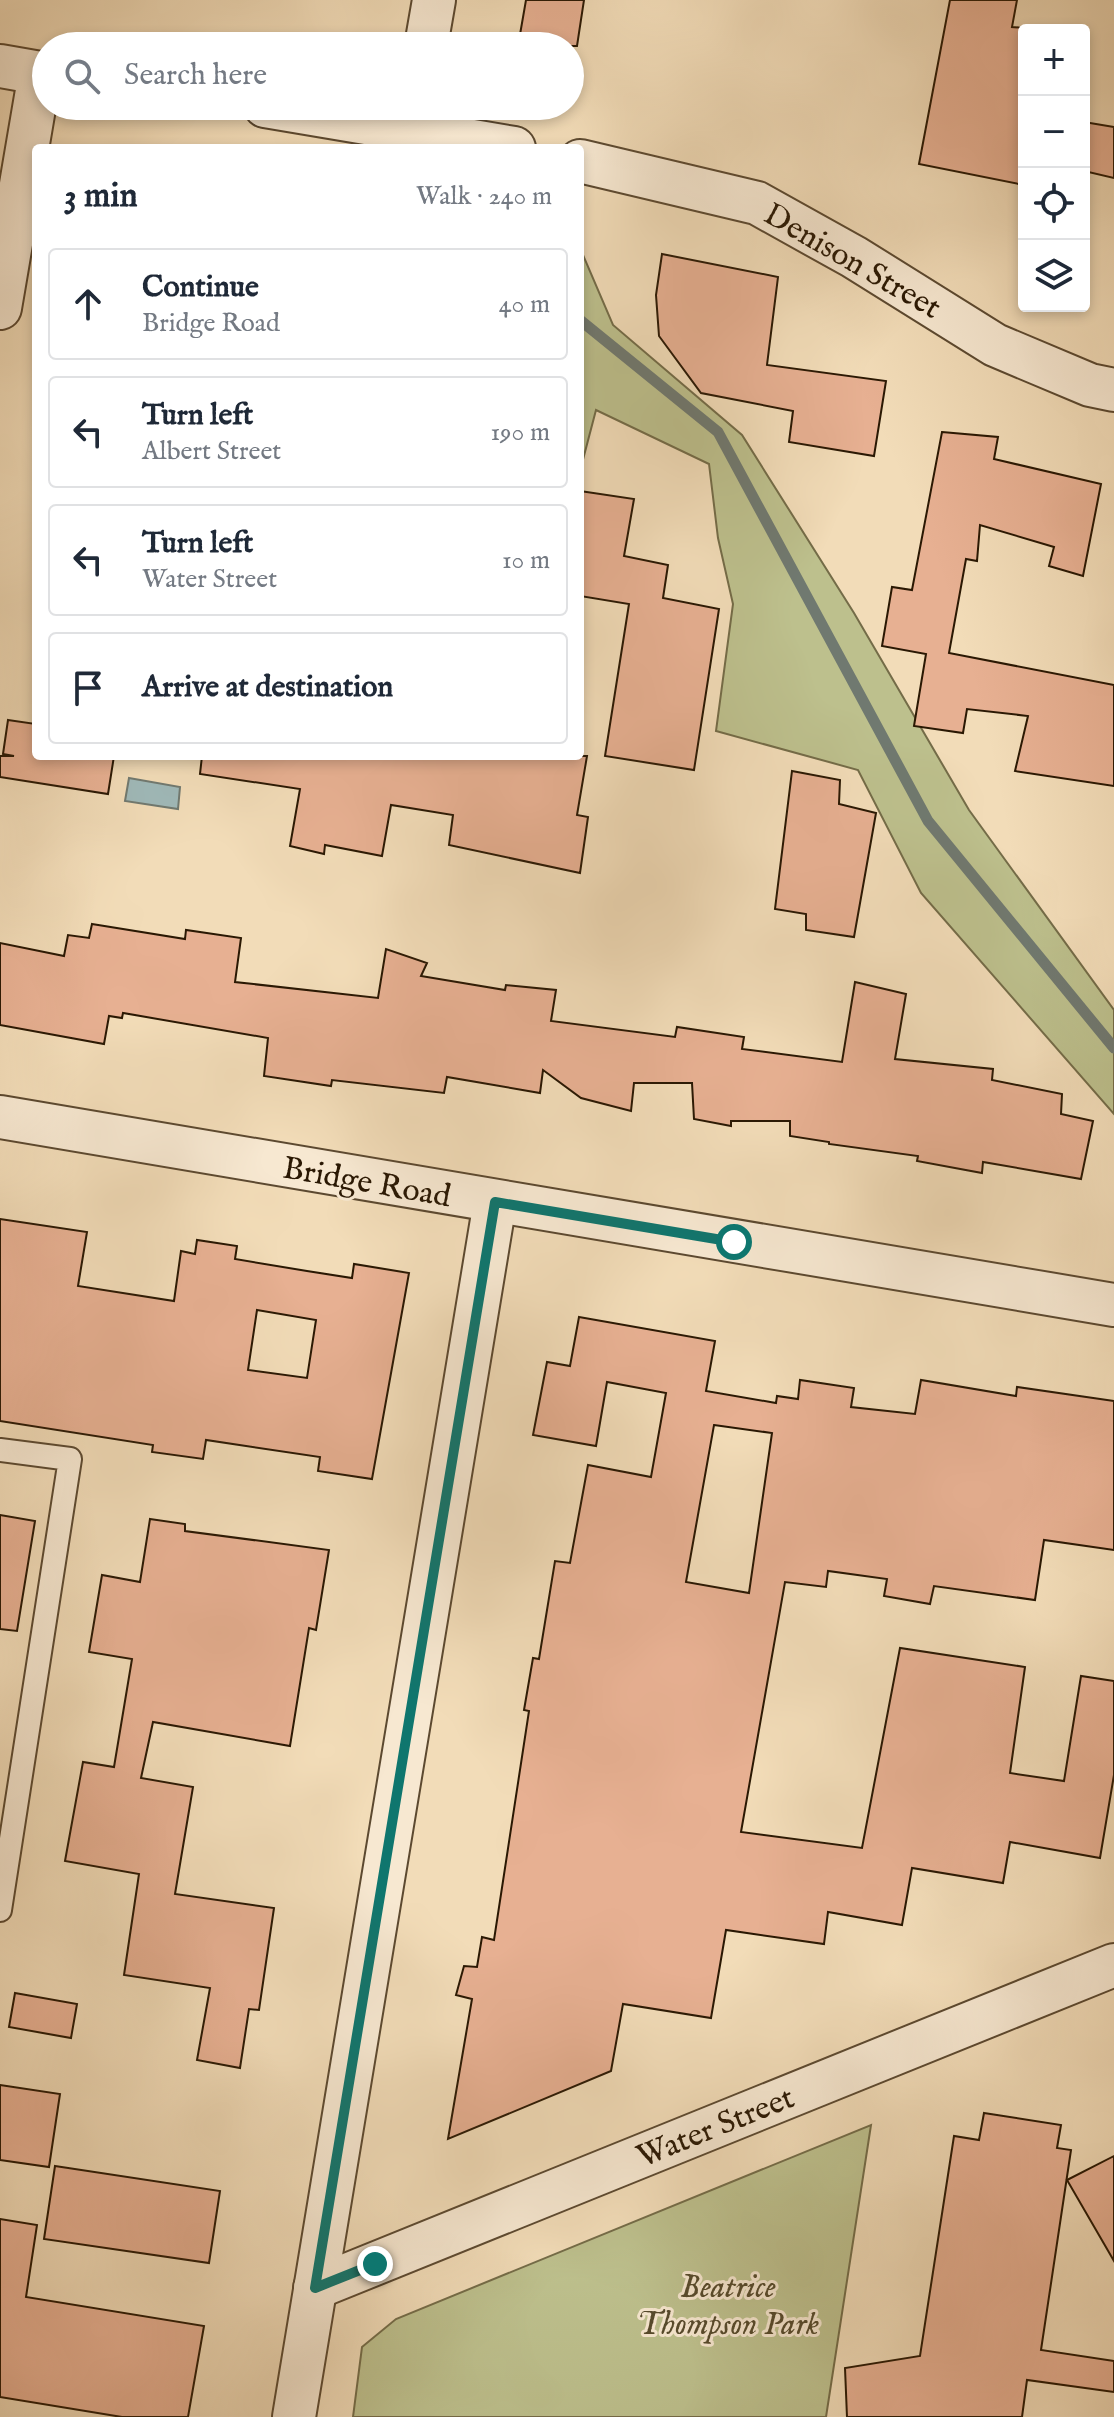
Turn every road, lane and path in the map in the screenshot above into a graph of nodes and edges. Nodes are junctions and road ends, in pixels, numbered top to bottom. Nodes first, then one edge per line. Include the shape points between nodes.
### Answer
1 (434, 0) edge
2 (428, 32) edge
3 (0, 66) edge
4 (32, 71) edge
5 (34, 120) edge
6 (424, 120) edge
7 (501, 144) edge
8 (584, 162) edge
9 (0, 308) edge
10 (1114, 390) edge
11 (0, 1117) edge
12 (495, 1202) junction
13 (1114, 1305) edge
14 (0, 1450) edge
15 (0, 1910) edge
16 (1114, 1965) edge
17 (315, 2288) junction
18 (294, 2417) edge

1 - 2 street
3 - 4 street
5 - 9 street
6 - 7 street
8 - 10 street, Denison Street via 757,203 995,345
11 - 12 street, Bridge Road
12 - 13 street, Bridge Road
12 - 17 street
14 - 15 lane via 70,1459
16 - 17 street, Water Street
17 - 18 street

